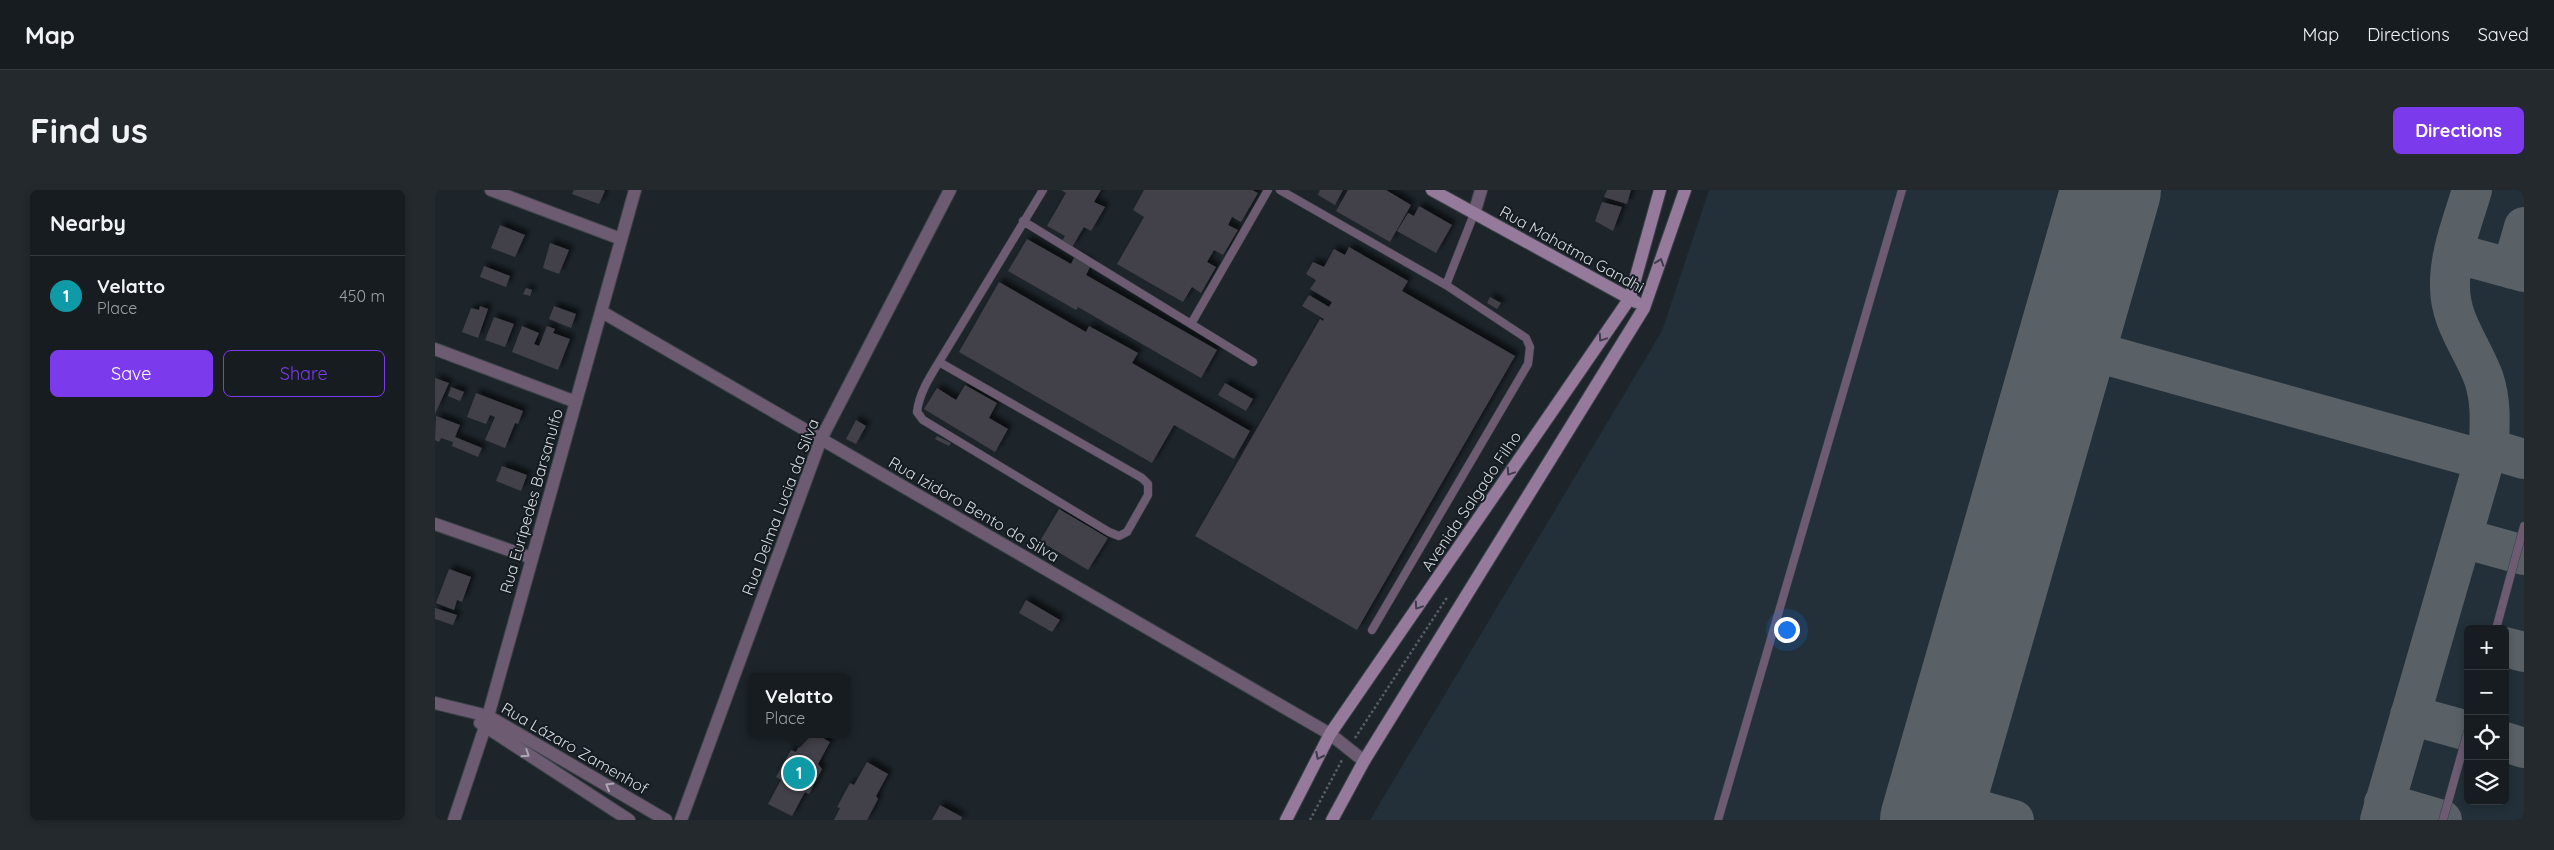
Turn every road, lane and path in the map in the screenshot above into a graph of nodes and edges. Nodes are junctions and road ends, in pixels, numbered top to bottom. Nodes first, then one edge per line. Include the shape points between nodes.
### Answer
1 (491, 190) edge
2 (635, 190) edge
3 (950, 190) edge
4 (1043, 190) edge
5 (1268, 190) edge
6 (1280, 190) edge
7 (1432, 190) edge
8 (1481, 190) edge
9 (1660, 190) edge
10 (1685, 190) edge
11 (1902, 190) edge
12 (1474, 214) junction
13 (1023, 221) junction
14 (621, 239) junction
15 (1446, 285) junction
16 (1630, 298) junction
17 (1644, 308) junction
18 (601, 312) junction
19 (1191, 324) junction
20 (435, 349) edge
21 (939, 362) junction
22 (1253, 362) dead end
23 (576, 402) junction
24 (821, 439) junction
25 (435, 524) edge
26 (2524, 526) edge
27 (532, 558) junction
28 (2497, 625) edge
29 (1372, 630) dead end
30 (435, 703) edge
31 (486, 721) junction
32 (1330, 734) junction
33 (2464, 745) edge
34 (1364, 761) junction
35 (635, 801) junction
36 (454, 820) edge
37 (629, 820) edge
38 (667, 820) edge
39 (681, 820) edge
40 (1286, 820) edge
41 (1332, 820) edge
42 (1718, 820) edge
43 (2443, 820) edge

1 - 14 street
2 - 14 street, Rua Eurípedes Barsanulfo
3 - 24 street, Rua Delma Lucia da Silva
4 - 13 lane
5 - 19 lane
6 - 15 lane
7 - 12 street, Rua Mahatma Gandhi
8 - 12 street
9 - 16 street, Avenida Salgado Filho
17 -> 10 street
11 - 42 lane
12 - 15 lane
12 - 16 street, Rua Mahatma Gandhi
13 - 19 lane
13 - 21 lane
14 - 18 street, Rua Eurípedes Barsanulfo
15 - 29 lane via 1526,338 1531,347 1528,364
16 - 17 street, Rua Mahatma Gandhi
16 -> 32 street, Avenida Salgado Filho
17 - 34 street
18 - 23 street, Rua Eurípedes Barsanulfo
18 - 24 street, Rua Izidoro Bento da Silva
19 - 22 lane
20 - 23 street
21 - 21 lane via 1142,478 1147,484 1148,494 1127,532 1119,536 1109,532 923,420 917,412 918,402
23 - 27 street, Rua Eurípedes Barsanulfo
24 - 32 street, Rua Izidoro Bento da Silva
24 - 39 street, Rua Delma Lucia da Silva
25 - 27 street
26 - 28 lane
27 - 31 street, Rua Eurípedes Barsanulfo
30 - 31 street, Rua Lázaro Zamenhof
35 -> 31 street, Rua Lázaro Zamenhof
31 - 36 street, Rua Eurípedes Barsanulfo
31 -> 37 street, Rua Lázaro Zamenhof
32 - 34 street, Rua Izidoro Bento da Silva
32 -> 40 street, Avenida Salgado Filho
33 - 43 lane
34 - 41 street
35 - 37 street
35 - 38 street, Rua Lázaro Zamenhof

